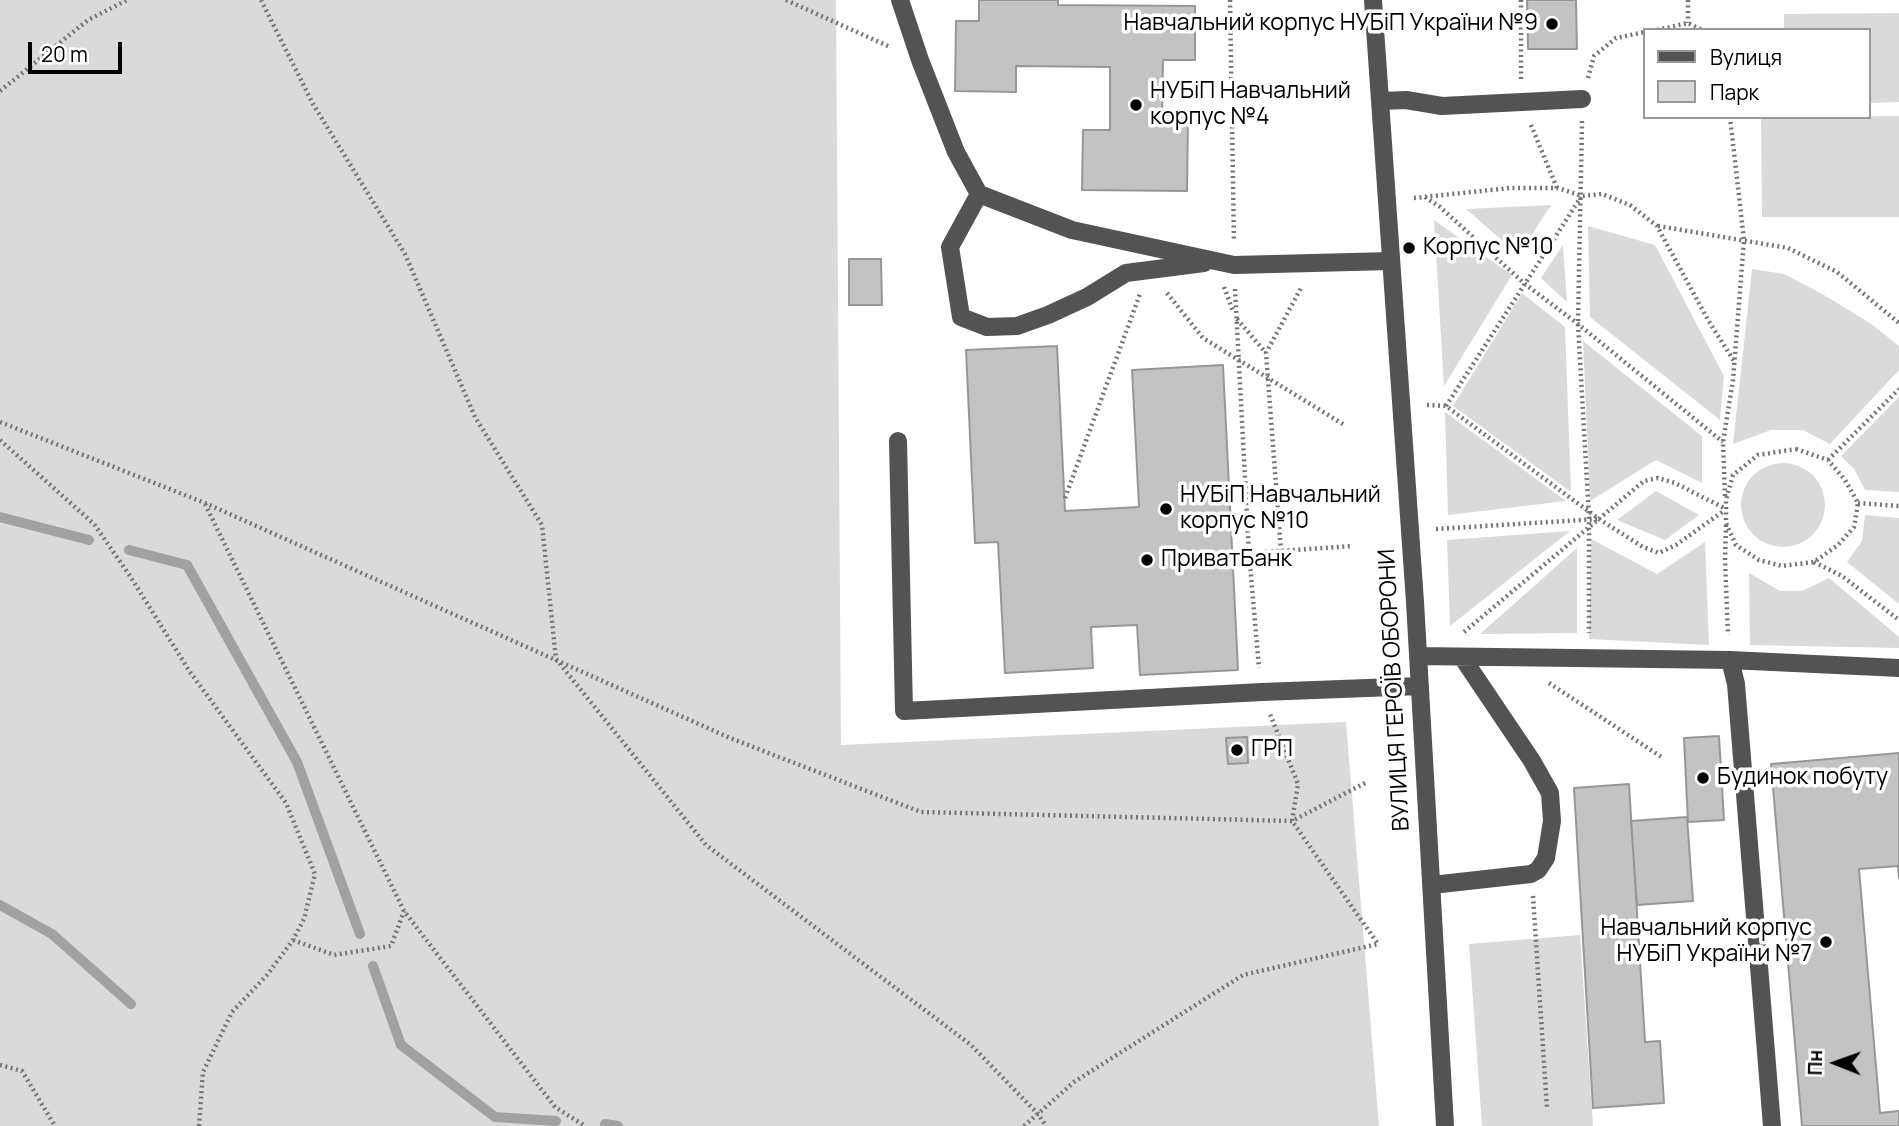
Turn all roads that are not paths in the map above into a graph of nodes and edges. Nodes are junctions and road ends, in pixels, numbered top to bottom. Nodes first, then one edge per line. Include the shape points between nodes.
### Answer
1 (900, 0) edge
2 (1373, 0) edge
3 (1582, 99) dead end
4 (1380, 101) junction
5 (979, 194) junction
6 (1215, 261) junction
7 (1391, 261) junction
8 (898, 441) dead end
9 (1418, 656) junction
10 (1462, 657) junction
11 (1730, 660) junction
12 (1899, 668) edge
13 (1420, 686) junction
14 (1432, 885) junction
15 (1445, 1126) edge
16 (1772, 1126) edge

1 - 5 street via 956,152
2 - 4 street, ВУЛИЦЯ ГЕРОЇВ ОБОРОНИ
3 - 4 street via 1442,106
4 - 7 street, ВУЛИЦЯ ГЕРОЇВ ОБОРОНИ
5 - 6 street via 1072,230
5 - 6 street via 950,247 961,317 987,327 1017,326 1087,297 1126,273
6 - 7 street via 1234,265
7 - 9 street, ВУЛИЦЯ ГЕРОЇВ ОБОРОНИ
8 - 13 street via 904,711
9 - 10 street
9 - 13 street, ВУЛИЦЯ ГЕРОЇВ ОБОРОНИ
10 - 11 street
10 - 14 street via 1550,793 1552,821 1546,858 1531,874
11 - 12 street
11 - 16 street via 1736,684
13 - 14 street, ВУЛИЦЯ ГЕРОЇВ ОБОРОНИ
14 - 15 street, ВУЛИЦЯ ГЕРОЇВ ОБОРОНИ

